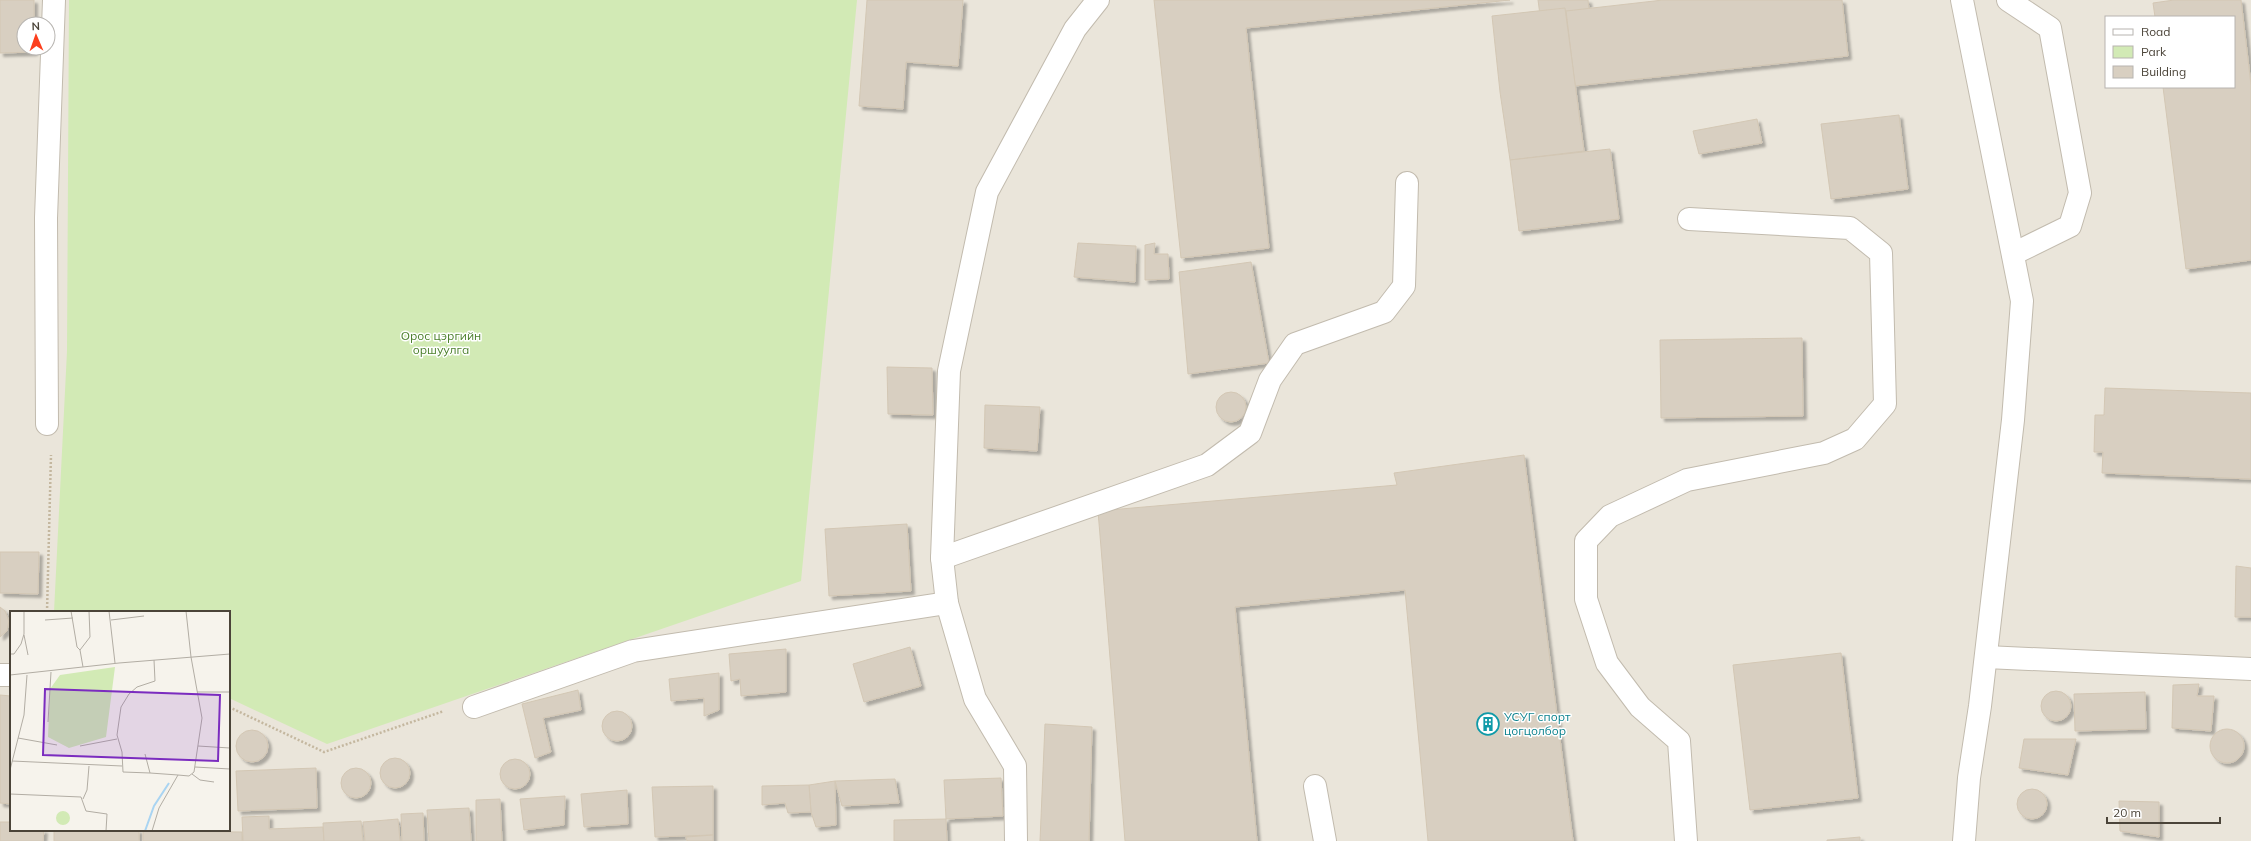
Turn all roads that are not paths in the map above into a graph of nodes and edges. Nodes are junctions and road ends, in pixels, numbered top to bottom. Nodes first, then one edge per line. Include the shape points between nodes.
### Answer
1 (54, 0) edge
2 (1098, 0) edge
3 (1962, 0) edge
4 (2008, 0) edge
5 (1407, 183) dead end
6 (1689, 219) dead end
7 (2013, 254) junction
8 (47, 424) road end
9 (942, 558) junction
10 (947, 603) junction
11 (1986, 657) junction
12 (2251, 669) edge
13 (0, 674) edge
14 (10, 675) edge
15 (474, 707) road end
16 (1315, 786) dead end
17 (1016, 841) edge
18 (1324, 841) edge
19 (1686, 841) edge
20 (1964, 841) edge

1 - 8 street via 46,218
2 - 9 street via 1075,29 987,192 949,372
3 - 7 street
4 - 7 street via 2050,28 2080,193 2070,226
5 - 9 street via 1404,286 1384,312 1295,344 1270,380 1250,433 1207,465
6 - 19 street via 1850,228 1881,253 1885,404 1855,439 1824,453 1687,480 1610,516 1586,541 1586,599 1607,663 1640,707 1679,741
7 - 11 street via 2022,301 2013,420
9 - 10 street
10 - 15 street via 633,652
10 - 17 street via 975,699 1015,766
11 - 12 street
11 - 20 street via 1969,778
13 - 14 street
16 - 18 street

